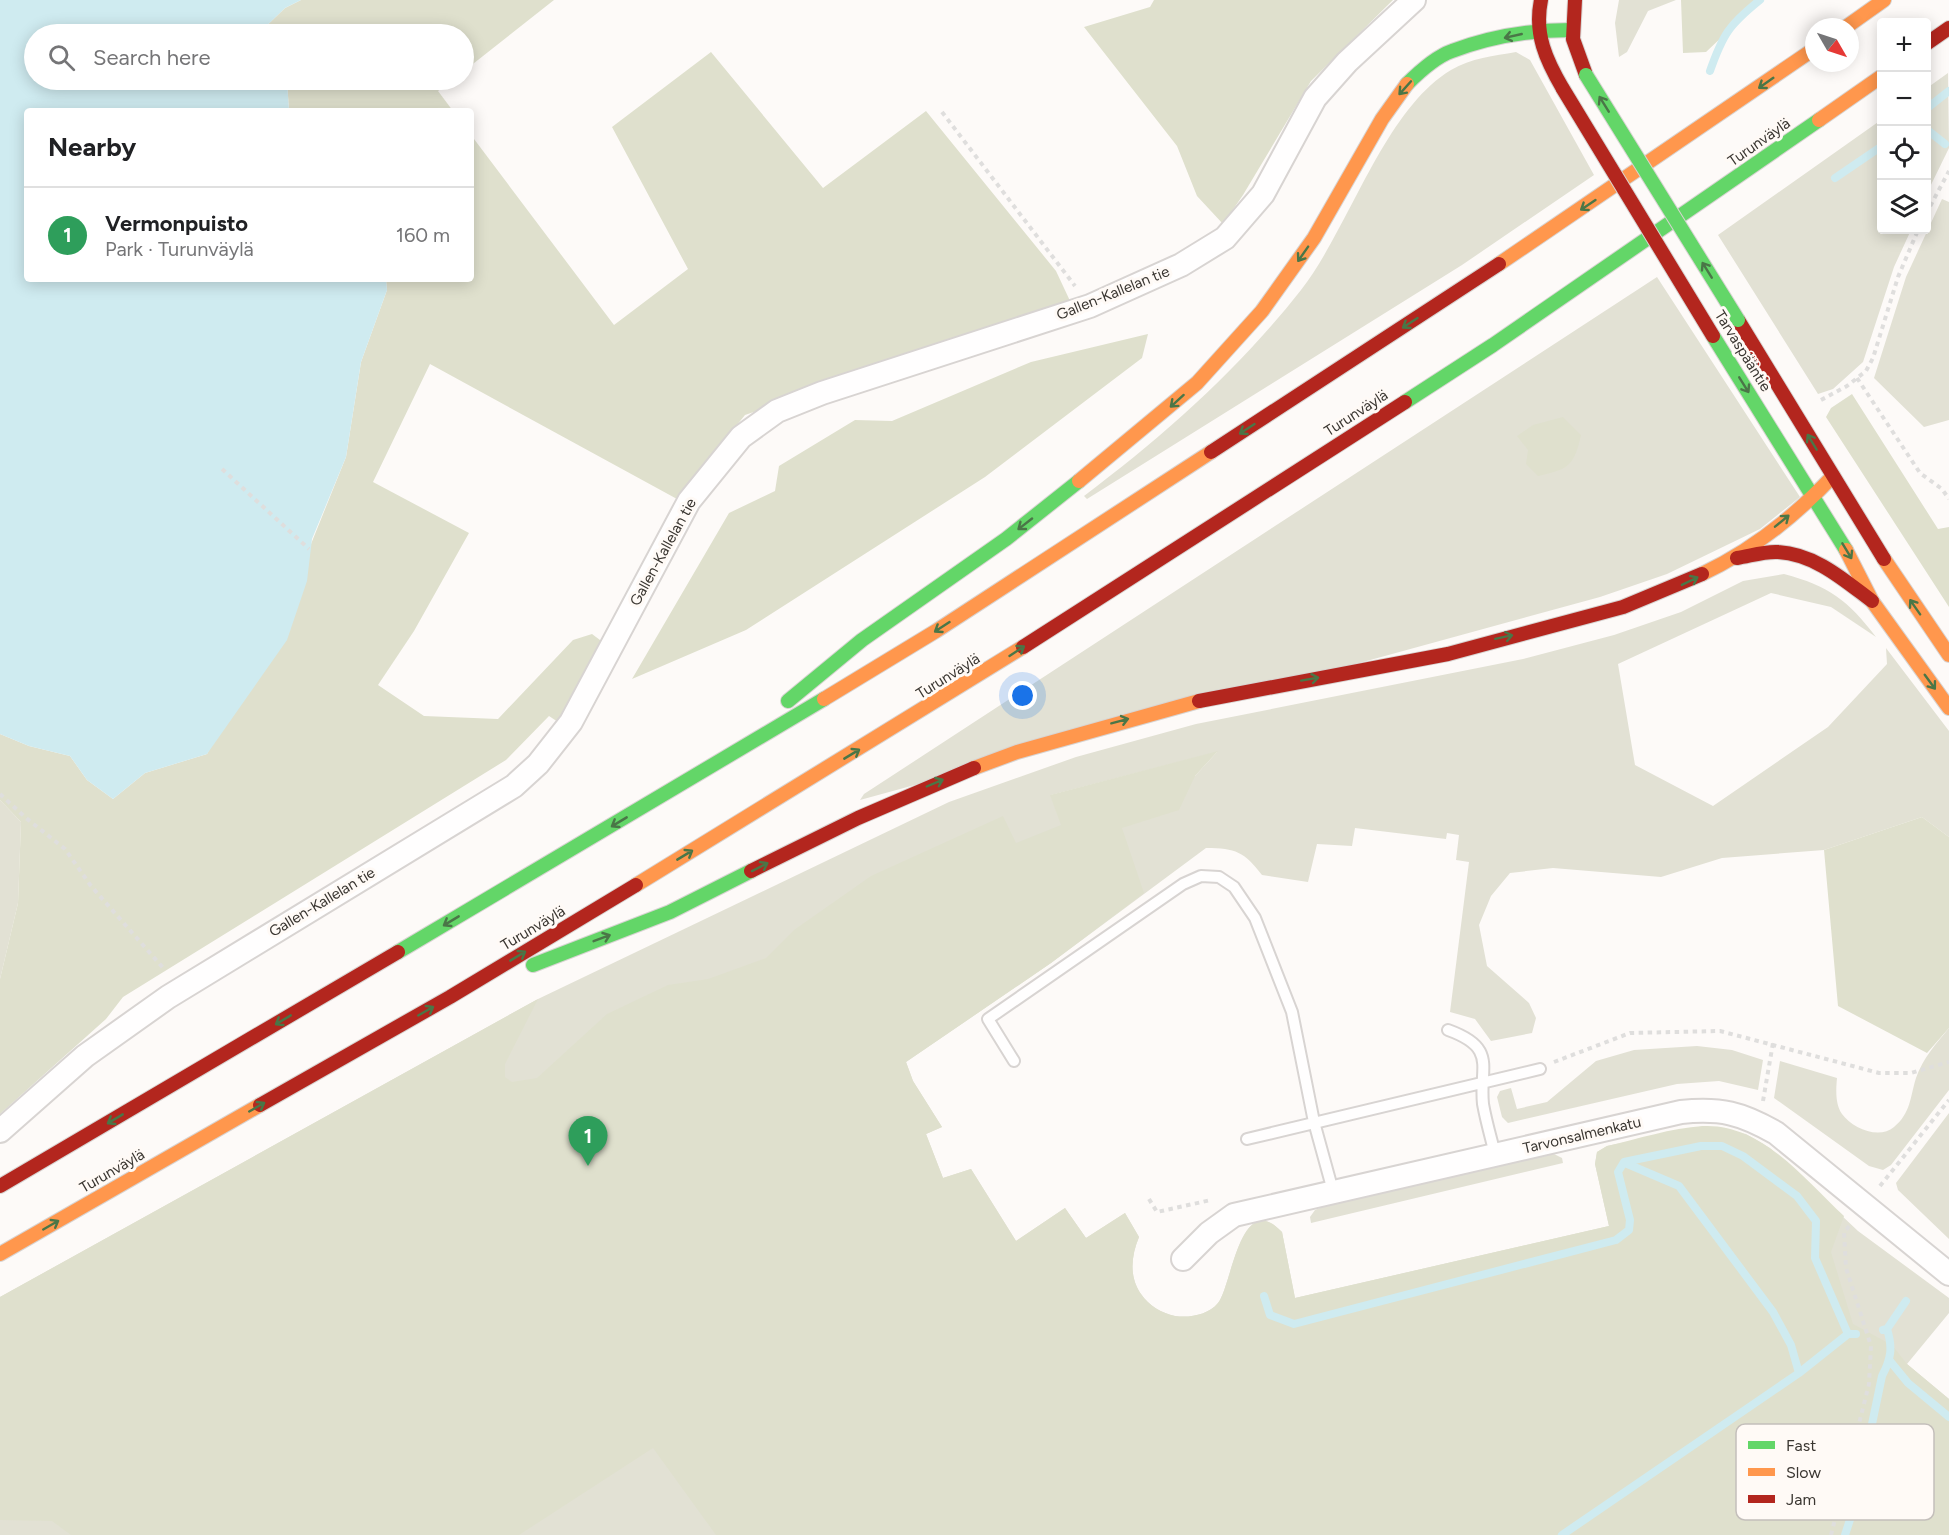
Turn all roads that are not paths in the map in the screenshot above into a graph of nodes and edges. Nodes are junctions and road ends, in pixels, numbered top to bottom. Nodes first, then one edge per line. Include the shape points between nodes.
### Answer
1 (1414, 0) edge
2 (1541, 0) edge
3 (1575, 0) edge
4 (1884, 0) edge
5 (1859, 18) edge
6 (1949, 28) edge
7 (1538, 30) junction
8 (1571, 30) junction
9 (1931, 41) edge
10 (1805, 55) edge
11 (1877, 79) edge
12 (1833, 476) junction
13 (1813, 497) junction
14 (1737, 558) junction
15 (1872, 601) junction
16 (1949, 655) edge
17 (1949, 708) edge
18 (706, 771) junction
19 (450, 998) junction
20 (1448, 1030) dead end
21 (1014, 1061) dead end
22 (1540, 1069) road end
23 (1484, 1083) junction
24 (1314, 1122) junction
25 (0, 1131) edge
26 (1247, 1139) dead end
27 (1495, 1154) junction
28 (0, 1186) edge
29 (1333, 1191) junction
30 (0, 1254) edge
31 (1183, 1259) dead end
32 (1949, 1274) edge

1 - 25 street, Gallen-Kallelan tie via 1314,98 1263,194 1225,238 1181,265 1090,306 822,393 777,411 741,437 689,501 571,722 538,764 514,786 168,996 119,1030
2 - 7 main road, Tarvaspääntie
3 - 8 main road, Tarvaspääntie
4 - 5 main road
6 - 9 main road
7 - 8 main road
7 -> 13 main road, Tarvaspääntie, bridge via 1545,57 1563,89
7 -> 18 main road via 1450,51 1421,70 1382,119 1314,238 1288,275 1262,311 1197,383 1006,539 862,640
12 -> 8 main road, Tarvaspääntie, bridge via 1586,75 1574,54
10 -> 18 main road via 1449,298 936,631
19 -> 11 main road, Turunväylä via 949,695 1282,481 1493,345
12 - 13 main road
16 -> 12 main road, Tarvaspääntie via 1901,587
14 -> 13 main road
13 -> 15 main road, Tarvaspääntie via 1851,557
14 - 15 main road via 1779,552 1806,560 1828,568
19 -> 14 main road via 669,912 858,818 1017,752 1178,705 1448,654 1494,639 1557,626 1652,596
15 -> 17 main road, Tarvaspääntie
18 -> 28 main road
30 -> 19 main road, Turunväylä
20 - 23 lane via 1471,1042 1481,1053
21 - 24 lane via 988,1020 1183,884 1201,876 1219,877 1234,887 1255,918 1292,1012
22 - 23 lane
23 - 24 lane
23 - 27 lane via 1483,1103
24 - 26 lane
24 - 29 lane
27 - 29 street, Tarvonsalmenkatu
27 - 32 street, Tarvonsalmenkatu via 1681,1112 1727,1110 1776,1133
29 - 31 street, Tarvonsalmenkatu via 1234,1215

